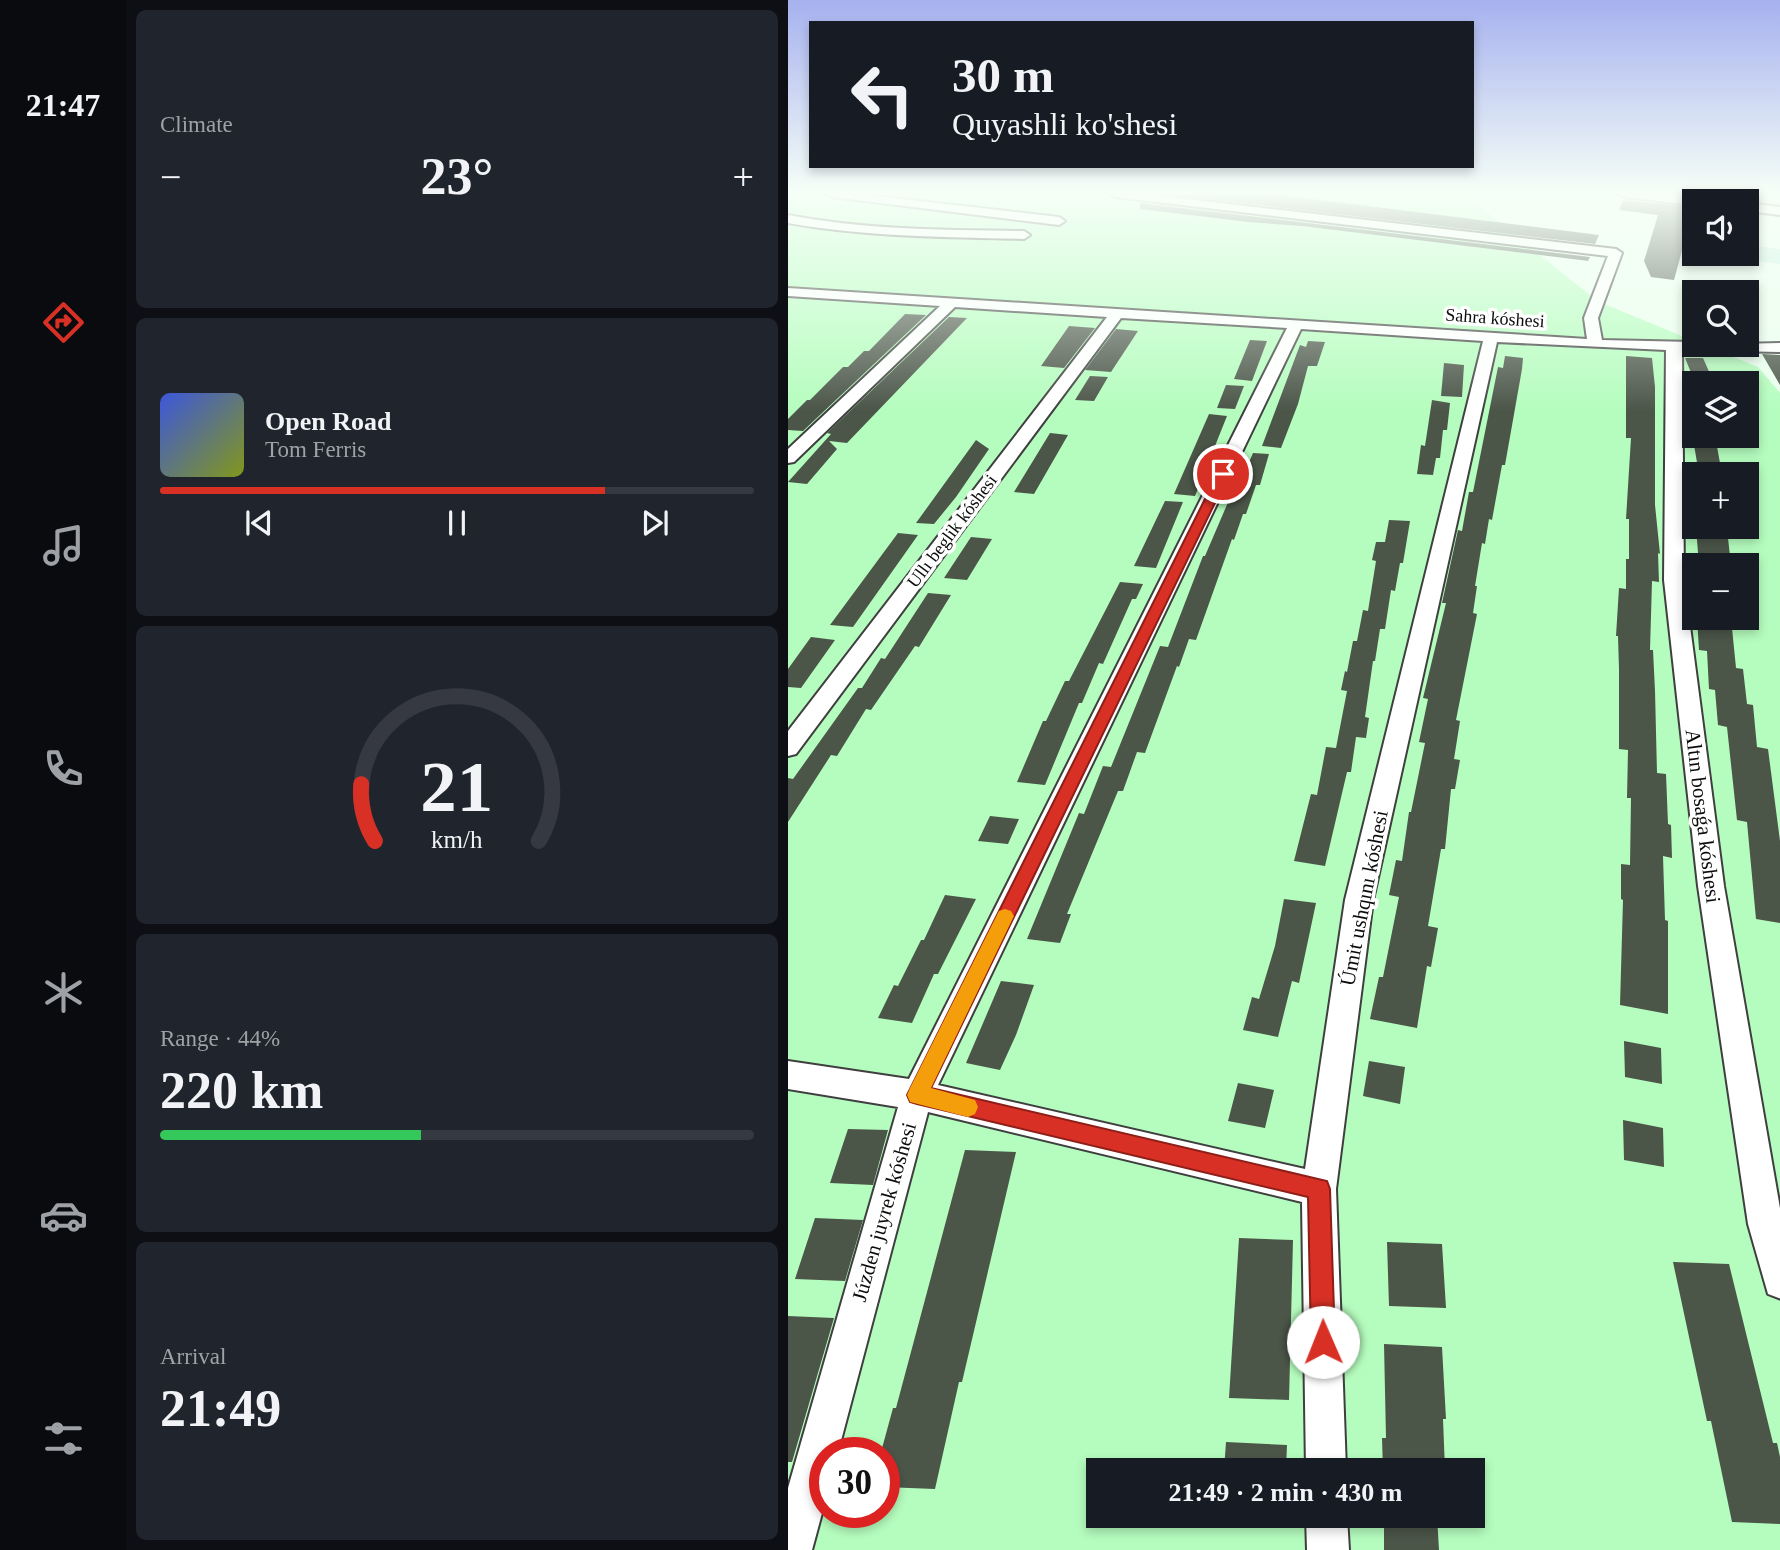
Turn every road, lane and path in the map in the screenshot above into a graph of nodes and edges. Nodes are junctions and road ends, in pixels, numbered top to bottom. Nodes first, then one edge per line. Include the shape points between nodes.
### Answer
1 (1611, 266) edge
2 (789, 293) edge
3 (952, 302) junction
4 (1117, 314) junction
5 (1296, 325) junction
6 (1492, 337) junction
7 (1595, 344) junction
8 (1674, 346) junction
9 (1780, 348) edge
10 (788, 457) edge
11 (788, 748) edge
12 (788, 1075) edge
13 (917, 1095) junction
14 (1319, 1189) junction
15 (1780, 1281) edge
16 (1326, 1458) edge
17 (1327, 1528) edge
18 (791, 1550) edge
19 (1328, 1550) edge

1 - 7 street via 1591,318
2 - 3 street, Sahra kóshesi
3 - 4 street, Sahra kóshesi
3 - 10 street
4 - 5 street, Sahra kóshesi
4 - 11 street, Ullı beglik kóshesi
5 - 6 street, Sahra kóshesi
5 - 13 street, Júzden juyrek kóshesi
6 - 7 street, Sahra kóshesi
6 - 14 street, Úmit ushqını kóshesi via 1359,900
7 - 8 street, Sahra kóshesi
8 - 9 street, Sahra kóshesi
8 - 15 street, Altın bosaǵa kóshesi via 1674,580 1711,886 1765,1224
12 - 13 street
13 - 14 street
13 - 18 street, Júzden juyrek kóshesi
14 - 16 street, Úmit ushqını kóshesi
17 - 19 street

